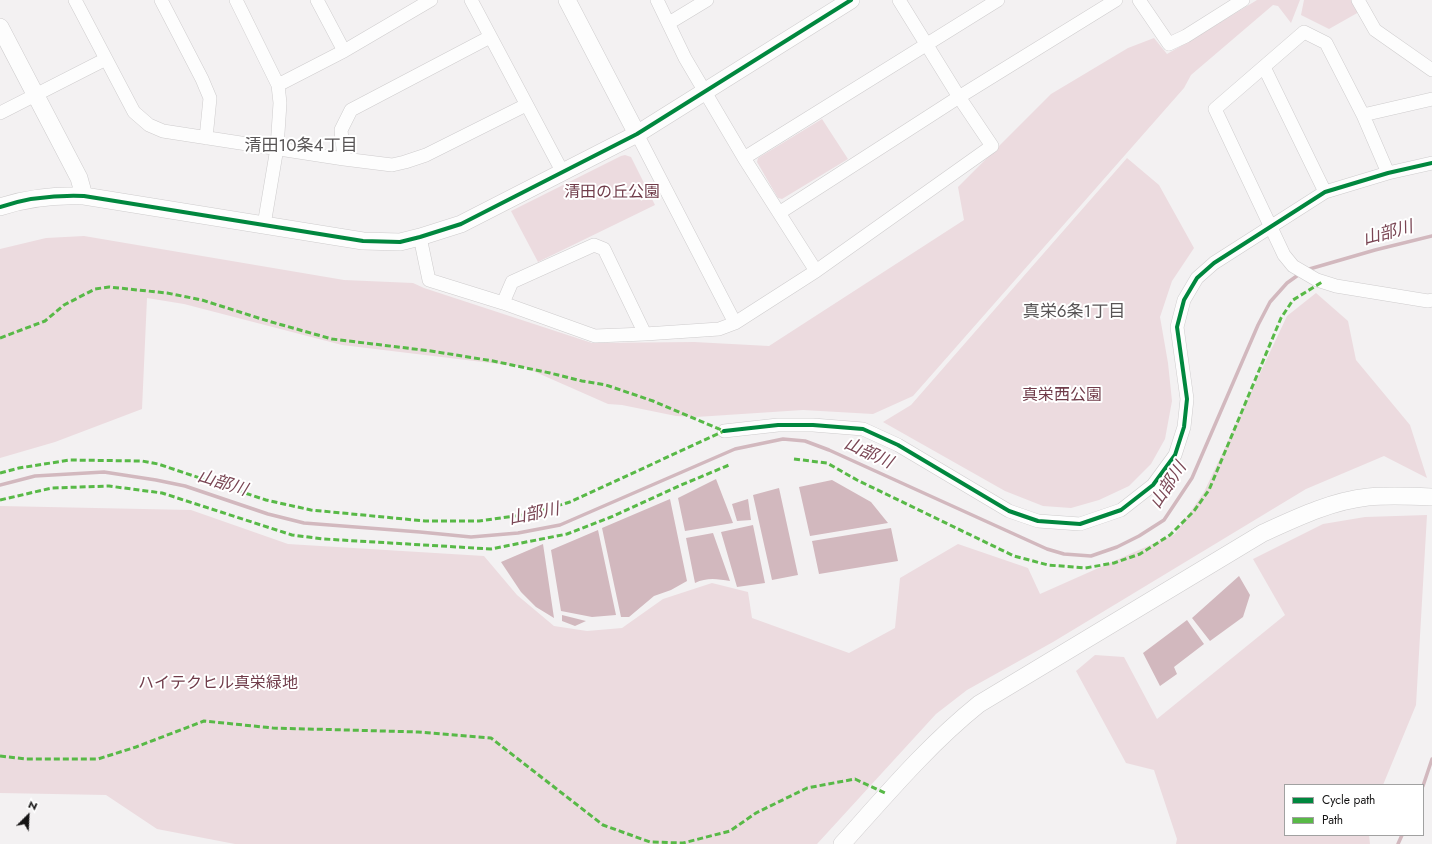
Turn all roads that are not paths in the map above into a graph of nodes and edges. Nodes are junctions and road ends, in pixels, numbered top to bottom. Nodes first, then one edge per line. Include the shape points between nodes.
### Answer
1 (76, 0) edge
2 (161, 0) edge
3 (236, 0) edge
4 (318, 0) edge
5 (431, 0) edge
6 (470, 0) edge
7 (567, 0) edge
8 (657, 0) edge
9 (707, 0) edge
10 (851, 0) edge
11 (899, 0) edge
12 (998, 0) edge
13 (1116, 0) edge
14 (1139, 0) edge
15 (1243, 0) edge
16 (1358, 0) edge
17 (669, 23) junction
18 (0, 26) edge
19 (490, 37) junction
20 (926, 45) junction
21 (344, 51) junction
22 (106, 59) junction
23 (1264, 67) junction
24 (1432, 70) edge
25 (278, 85) junction
26 (705, 91) junction
27 (36, 95) junction
28 (959, 97) junction
29 (1432, 99) edge
30 (526, 105) junction
31 (0, 113) edge
32 (1363, 115) junction
33 (637, 134) junction
34 (206, 138) junction
35 (277, 148) junction
36 (744, 158) junction
37 (344, 159) junction
38 (1432, 163) edge
39 (562, 172) junction
40 (1388, 173) junction
41 (1325, 192) junction
42 (84, 196) junction
43 (0, 206) edge
44 (779, 213) junction
45 (264, 225) junction
46 (1271, 226) junction
47 (420, 238) junction
48 (816, 271) junction
49 (1432, 300) edge
50 (503, 303) junction
51 (735, 323) junction
52 (645, 334) junction
53 (724, 431) dead end
54 (1432, 497) edge
55 (842, 844) edge

1 - 22 street
2 - 34 street via 210,98
3 - 25 street
4 - 21 street
5 - 21 street
6 - 19 street
7 - 33 street
8 - 17 street
9 - 17 street
10 - 26 street
11 - 20 street
12 - 20 street
13 - 28 street
14 - 15 street via 1169,44
16 - 24 street via 1375,30
17 - 26 street via 685,58
18 - 27 street
19 - 30 street
19 - 37 street via 351,110 341,130
20 - 28 street
20 - 36 street
21 - 25 street
22 - 27 street
22 - 34 street via 134,112 149,124 163,131
23 - 32 street via 1304,32 1326,43
23 - 41 street
23 - 46 street via 1215,109
25 - 35 street via 280,103
26 - 33 street
26 - 36 street
27 - 31 street
27 - 42 street via 79,178
28 - 44 street
28 - 48 street via 992,146
29 - 32 street
30 - 37 street via 426,155 406,162 392,165
30 - 39 street
32 - 40 street
33 - 39 street
33 - 51 street
34 - 35 street
35 - 37 street
35 - 45 street
36 - 44 street
38 - 40 street
39 - 47 street via 461,224
40 - 41 street
41 - 46 street
42 - 43 street via 63,195
42 - 45 street
44 - 48 street
45 - 47 street via 363,241 400,242
46 - 49 street via 1284,255 1293,266 1317,280 1336,286
46 - 53 street via 1214,263 1197,278 1184,300 1177,327 1187,399 1184,427 1175,455 1153,485 1121,510 1080,524 1038,521 1009,511 898,445 862,429 778,425
47 - 50 street via 429,280
48 - 51 street
50 - 52 street via 595,336
50 - 52 street via 512,282 594,245 604,249
51 - 52 street via 719,329
54 - 55 street via 1366,497 1336,504 1263,533 979,704 928,749

